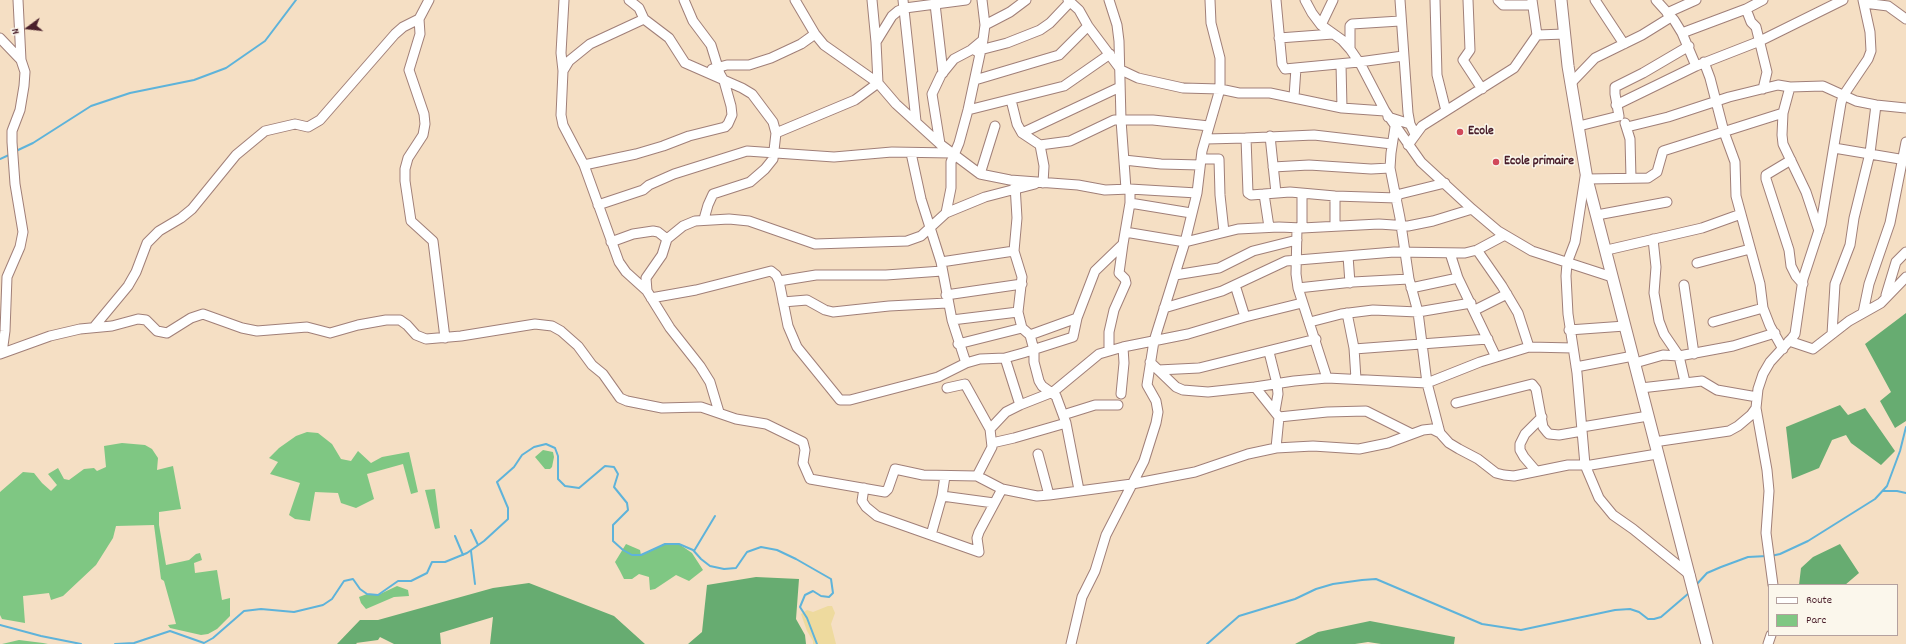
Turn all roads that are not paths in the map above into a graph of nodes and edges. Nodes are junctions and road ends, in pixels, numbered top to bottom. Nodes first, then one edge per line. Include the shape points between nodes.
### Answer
1 (18, 0) edge
2 (429, 0) edge
3 (564, 0) edge
4 (629, 0) edge
5 (684, 0) edge
6 (872, 0) edge
7 (966, 0) edge
8 (982, 0) edge
9 (1026, 0) edge
10 (1109, 0) edge
11 (1205, 0) edge
12 (1210, 0) edge
13 (1276, 0) edge
14 (1305, 0) edge
15 (1333, 0) edge
16 (1400, 0) edge
17 (1435, 0) edge
18 (1468, 0) edge
19 (1498, 0) edge
20 (1560, 0) edge
21 (1595, 0) edge
22 (1656, 0) edge
23 (1763, 0) edge
24 (1843, 0) edge
25 (799, 1) edge
26 (1069, 1) edge
27 (1692, 1) edge
28 (1532, 2) edge
29 (1863, 2) edge
30 (904, 4) edge
31 (935, 4) junction
32 (1746, 9) junction
33 (1669, 15) junction
34 (419, 19) junction
35 (644, 19) junction
36 (1906, 19) edge
37 (1400, 21) junction
38 (1211, 23) junction
39 (985, 25) junction
40 (1088, 26) junction
41 (1321, 26) junction
42 (1682, 33) junction
43 (815, 34) junction
44 (1333, 34) junction
45 (1565, 34) junction
46 (1537, 35) junction
47 (0, 38) edge
48 (1279, 38) junction
49 (983, 40) junction
50 (1760, 41) junction
51 (876, 42) junction
52 (1624, 44) junction
53 (1688, 46) junction
54 (1350, 49) junction
55 (981, 50) junction
56 (964, 54) junction
57 (1110, 54) junction
58 (1403, 56) junction
59 (21, 60) junction
60 (1359, 62) junction
61 (1341, 64) junction
62 (1700, 64) junction
63 (717, 67) junction
64 (1296, 68) junction
65 (1121, 70) junction
66 (563, 71) junction
67 (705, 71) junction
68 (943, 73) junction
69 (975, 80) junction
70 (724, 81) junction
71 (1572, 82) junction
72 (878, 83) junction
73 (1120, 87) junction
74 (1790, 87) junction
75 (1220, 89) junction
76 (1482, 89) junction
77 (1763, 89) junction
78 (1844, 96) junction
79 (1294, 97) junction
80 (1011, 100) junction
81 (1715, 102) junction
82 (1616, 105) junction
83 (1876, 106) junction
84 (1342, 108) junction
85 (1906, 108) edge
86 (968, 110) junction
87 (1446, 111) junction
88 (1783, 112) junction
89 (1386, 114) junction
90 (1619, 116) junction
91 (1121, 120) junction
92 (916, 121) junction
93 (1410, 124) junction
94 (995, 126) dead end
95 (1209, 126) junction
96 (1579, 126) junction
97 (1395, 127) junction
98 (1628, 127) junction
99 (1724, 132) junction
100 (776, 133) junction
101 (1022, 133) junction
102 (1415, 134) junction
103 (1270, 136) junction
104 (1246, 138) junction
105 (1206, 139) junction
106 (1906, 142) edge
107 (940, 144) junction
108 (1392, 144) junction
109 (1040, 145) junction
110 (1408, 145) junction
111 (1834, 148) junction
112 (775, 152) junction
113 (911, 152) junction
114 (952, 154) junction
115 (1870, 154) junction
116 (1905, 159) edge
117 (1124, 160) junction
118 (1791, 160) junction
119 (1200, 162) junction
120 (584, 165) junction
121 (1272, 167) junction
122 (1390, 168) junction
123 (980, 174) junction
124 (1586, 176) junction
125 (1631, 178) junction
126 (1015, 180) junction
127 (1042, 183) junction
128 (1445, 183) junction
129 (1128, 189) junction
130 (1015, 190) junction
131 (1197, 193) junction
132 (1276, 193) junction
133 (1264, 194) junction
134 (1302, 194) junction
135 (1335, 196) junction
136 (1396, 196) junction
137 (1667, 202) dead end
138 (1130, 203) junction
139 (598, 205) junction
140 (1472, 209) junction
141 (946, 212) junction
142 (1191, 213) junction
143 (1597, 214) junction
144 (1741, 214) junction
145 (704, 219) junction
146 (1401, 225) junction
147 (1335, 226) junction
148 (1269, 227) junction
149 (931, 228) junction
150 (1299, 228) junction
151 (1125, 232) junction
152 (1224, 232) junction
153 (1819, 232) junction
154 (1505, 235) junction
155 (667, 239) junction
156 (1653, 239) junction
157 (1297, 240) junction
158 (611, 242) junction
159 (1185, 242) junction
160 (1123, 244) junction
161 (1750, 249) junction
162 (1477, 250) junction
163 (1607, 250) junction
164 (1014, 251) junction
165 (1405, 252) junction
166 (1906, 252) edge
167 (1450, 253) junction
168 (1348, 256) junction
169 (1297, 261) junction
170 (1567, 263) junction
171 (1697, 263) dead end
172 (942, 267) junction
173 (1175, 275) junction
174 (1612, 277) junction
175 (1906, 277) edge
176 (1458, 278) junction
177 (779, 281) junction
178 (1350, 283) junction
179 (1410, 283) junction
180 (1022, 284) junction
181 (1803, 284) junction
182 (1235, 285) junction
183 (1684, 285) dead end
184 (1298, 288) junction
185 (649, 294) junction
186 (1507, 294) junction
187 (947, 299) junction
188 (1884, 299) junction
189 (783, 302) junction
190 (1302, 303) junction
191 (1473, 307) junction
192 (1164, 308) junction
193 (1763, 308) junction
194 (1018, 312) junction
195 (1418, 312) junction
196 (1348, 313) junction
197 (1864, 313) junction
198 (1245, 317) junction
199 (1077, 318) junction
200 (952, 320) junction
201 (1310, 322) junction
202 (1713, 322) dead end
203 (1625, 326) junction
204 (94, 327) junction
205 (1022, 328) junction
206 (1569, 330) junction
207 (1775, 333) junction
208 (1832, 334) junction
209 (1030, 335) junction
210 (445, 338) junction
211 (1316, 339) junction
212 (1488, 339) junction
213 (1154, 341) junction
214 (958, 344) junction
215 (1422, 344) junction
216 (1786, 345) junction
217 (1123, 347) junction
218 (1529, 347) junction
219 (1573, 348) junction
220 (1354, 349) junction
221 (1034, 350) junction
222 (1109, 350) junction
223 (1269, 352) junction
224 (1, 354) edge
225 (1694, 354) junction
226 (1679, 356) junction
227 (1496, 357) junction
228 (1005, 358) junction
229 (1634, 360) junction
230 (1150, 362) junction
231 (966, 363) junction
232 (1576, 367) junction
233 (1158, 370) junction
234 (1327, 378) junction
235 (1356, 379) junction
236 (1685, 382) junction
237 (1427, 383) junction
238 (1277, 384) junction
239 (947, 388) dead end
240 (1256, 388) junction
241 (1641, 388) junction
242 (1053, 392) junction
243 (1121, 394) dead end
244 (1757, 397) junction
245 (1456, 403) dead end
246 (1020, 405) junction
247 (1118, 405) dead end
248 (1756, 408) junction
249 (719, 412) junction
250 (1277, 414) junction
251 (1648, 416) junction
252 (1542, 417) junction
253 (1064, 419) junction
254 (990, 429) junction
255 (1582, 429) junction
256 (1440, 433) junction
257 (1412, 434) junction
258 (1654, 442) junction
259 (992, 443) junction
260 (1276, 448) junction
261 (1038, 454) dead end
262 (1657, 454) junction
263 (1585, 465) junction
264 (1536, 470) junction
265 (945, 476) junction
266 (977, 476) junction
267 (1132, 484) junction
268 (864, 488) junction
269 (1002, 489) junction
270 (1080, 490) junction
271 (1049, 495) junction
272 (942, 496) junction
273 (994, 503) junction
274 (931, 535) junction
275 (1690, 575) junction
276 (1773, 584) edge
277 (1071, 644) edge
278 (1707, 644) edge

1 - 59 street
2 - 34 street
3 - 66 street via 561,53
4 - 35 street via 639,8
5 - 63 street via 693,21 711,45
6 - 51 street
7 - 31 street
8 - 39 street
9 - 39 street
10 - 65 street via 1117,25
11 - 38 street
12 - 38 street
13 - 48 street
14 - 41 street
15 - 41 street
16 - 37 street
17 - 87 street via 1437,75
18 - 76 street via 1470,50 1463,60
19 - 28 street via 1503,5
20 - 45 street
21 - 52 street
22 - 33 street
23 - 32 street
24 - 50 street
25 - 43 street
26 - 40 street via 1079,10
26 - 55 street via 1050,23 1040,30
27 - 33 street
28 - 46 street
29 - 36 street via 1888,6
29 - 78 street via 1870,32 1871,51
30 - 31 street
30 - 51 street via 892,16
30 - 92 street
31 - 68 street
32 - 42 street
32 - 50 street
33 - 42 street
33 - 52 street
34 - 204 street via 395,34 320,120 308,127 295,124 265,131 236,155 192,209 159,231 147,243 128,286
34 - 210 street via 420,34 409,70 425,124 423,135 408,158 405,181 411,221 433,242
35 - 66 street via 590,44 569,61
35 - 67 street via 669,38 685,63
37 - 54 street via 1352,24
37 - 58 street
38 - 75 street via 1220,58
39 - 49 street
40 - 57 street
40 - 69 street via 1059,55
41 - 44 street
42 - 53 street
43 - 63 street via 801,44 771,58 749,65
43 - 72 street via 824,45
44 - 48 street
44 - 54 street
45 - 46 street
45 - 71 street
46 - 76 street via 1514,68
47 - 59 street
48 - 64 street via 1283,68
49 - 55 street
49 - 56 street
50 - 62 street
50 - 77 street via 1767,72
51 - 72 street
52 - 71 street via 1596,58
53 - 62 street
53 - 82 street via 1617,85
54 - 60 street
55 - 56 street
55 - 69 street
56 - 68 street via 954,59
57 - 65 street
57 - 80 street via 1064,86
58 - 60 street
58 - 93 street
59 - 224 street via 25,72 22,102 12,131 15,184 23,232 20,247 7,277 5,331
60 - 61 street
60 - 89 street
61 - 64 street
61 - 84 street
62 - 81 street via 1710,78
62 - 82 street
63 - 67 street
63 - 70 street
64 - 79 street
65 - 73 street
65 - 75 street via 1138,78 1183,88
66 - 120 street via 563,125
67 - 70 street
68 - 107 street via 932,94
69 - 86 street
70 - 100 street via 752,94 773,122
70 - 120 street via 732,115 725,127 636,154
71 - 96 street
72 - 92 street via 896,104
72 - 100 street via 856,100
73 - 91 street
73 - 101 street
74 - 77 street via 1778,85
74 - 78 street via 1824,86
74 - 88 street
75 - 79 street via 1238,93 1270,93
75 - 95 street
76 - 87 street
77 - 81 street
78 - 83 street
78 - 111 street
79 - 84 street
80 - 86 street
80 - 101 street
81 - 98 street via 1668,118
81 - 99 street
82 - 90 street
83 - 85 street
83 - 115 street
84 - 89 street
86 - 114 street via 959,143
87 - 102 street via 1422,126
88 - 99 street
88 - 118 street via 1782,135
89 - 93 street
89 - 97 street
90 - 96 street
90 - 98 street
91 - 95 street
91 - 109 street via 1114,120 1070,141
91 - 117 street
92 - 107 street
93 - 102 street
94 - 123 street
95 - 105 street
96 - 124 street
97 - 108 street
97 - 110 street
98 - 125 street
99 - 125 street via 1663,151 1657,172 1648,178
99 - 144 street via 1736,162 1735,189
100 - 112 street
101 - 109 street
102 - 110 street
103 - 104 street
103 - 108 street via 1327,136
103 - 121 street
104 - 105 street
104 - 133 street via 1248,193
105 - 119 street
106 - 116 street
107 - 114 street
108 - 122 street
109 - 127 street via 1044,166
110 - 128 street via 1421,162
111 - 115 street
111 - 153 street
112 - 113 street via 834,157
112 - 139 street via 743,152 669,176 642,190
112 - 145 street via 765,169 750,182 713,194
113 - 114 street
113 - 149 street via 921,199
114 - 123 street
114 - 141 street via 951,188
115 - 116 street
115 - 208 street via 1857,203 1850,245 1835,284
116 - 197 street via 1890,223 1869,284
117 - 119 street via 1161,164
117 - 129 street
118 - 153 street via 1806,192
118 - 181 street via 1766,177 1789,250 1791,266
119 - 131 street
119 - 152 street via 1219,160
120 - 139 street
121 - 122 street via 1309,165
121 - 132 street
122 - 136 street
123 - 126 street
124 - 125 street
124 - 143 street
124 - 170 street via 1574,242
126 - 127 street
126 - 130 street
127 - 129 street via 1105,190
127 - 130 street
128 - 136 street
128 - 140 street
129 - 131 street
129 - 138 street
130 - 141 street via 985,197
130 - 164 street via 1017,218
131 - 142 street
132 - 133 street
132 - 134 street
133 - 148 street
134 - 135 street
134 - 150 street
135 - 136 street
135 - 147 street
136 - 146 street
137 - 143 street
138 - 142 street
138 - 151 street
139 - 158 street
140 - 146 street via 1433,221
140 - 154 street
141 - 149 street
142 - 159 street
143 - 163 street
144 - 156 street via 1702,228
144 - 161 street
145 - 149 street via 749,221 815,244 907,242
145 - 155 street via 683,226
146 - 147 street
146 - 165 street
147 - 150 street
148 - 150 street
148 - 152 street
149 - 172 street
150 - 157 street
151 - 159 street
151 - 160 street
152 - 159 street
153 - 181 street
154 - 162 street
154 - 170 street via 1532,251
155 - 158 street via 653,231
155 - 185 street via 662,255 646,278
156 - 163 street
156 - 226 street via 1656,267 1654,293 1659,321 1664,334
157 - 169 street
157 - 173 street via 1253,251 1219,268
158 - 185 street via 622,267
159 - 173 street
160 - 199 street via 1095,271
160 - 222 street via 1119,273 1126,283 1114,310 1109,332
161 - 171 street
161 - 193 street via 1760,284
162 - 167 street
162 - 186 street
163 - 174 street
164 - 172 street
164 - 180 street
165 - 167 street
165 - 168 street
165 - 179 street
166 - 188 street via 1896,262
167 - 176 street
168 - 169 street
168 - 178 street
169 - 182 street via 1281,263
169 - 184 street
170 - 174 street
170 - 206 street
172 - 177 street via 886,275 816,275
172 - 187 street
173 - 192 street
174 - 203 street
175 - 188 street
176 - 179 street
176 - 191 street
177 - 185 street via 773,272 769,271 696,290
177 - 189 street
178 - 179 street
178 - 184 street
179 - 195 street
180 - 187 street
180 - 194 street
181 - 216 street via 1794,334
182 - 192 street
182 - 198 street
183 - 225 street
184 - 190 street
185 - 249 street via 670,328 710,382
186 - 191 street
186 - 218 street via 1520,318
187 - 189 street via 833,312 807,300
187 - 200 street
188 - 197 street
189 - 231 street via 797,347 842,401 938,377
190 - 198 street
190 - 201 street
191 - 195 street
191 - 212 street
192 - 213 street
193 - 202 street
193 - 207 street
194 - 200 street
194 - 205 street
195 - 196 street via 1373,310
195 - 215 street
196 - 201 street
196 - 220 street
197 - 208 street
198 - 213 street
199 - 209 street
199 - 221 street via 1073,336
200 - 214 street
201 - 211 street
203 - 206 street
203 - 229 street
204 - 210 street via 112,326 138,319 146,320 157,331 167,333 191,318 203,314 257,331 307,327 330,333 358,325 400,320 422,338
204 - 224 street via 50,336
205 - 209 street
205 - 214 street
206 - 219 street
207 - 216 street
207 - 225 street via 1733,346
208 - 216 street via 1812,349
209 - 221 street
210 - 249 street via 535,324 552,326 578,346 620,398 662,408 701,407
211 - 223 street
211 - 234 street
212 - 215 street
212 - 227 street
213 - 217 street
213 - 230 street
214 - 231 street
215 - 220 street
215 - 237 street
216 - 244 street via 1763,374
217 - 222 street
217 - 243 street
218 - 219 street
218 - 227 street
219 - 232 street
220 - 235 street
221 - 228 street
221 - 242 street via 1039,381 1042,386
222 - 242 street via 1099,354
223 - 233 street via 1199,368
223 - 238 street
225 - 226 street
226 - 229 street via 1663,355
226 - 236 street
227 - 237 street
228 - 231 street via 980,359
228 - 246 street
229 - 232 street
229 - 241 street
230 - 233 street
230 - 267 street via 1147,388 1155,398 1157,417 1144,461
232 - 255 street
233 - 240 street via 1176,387 1190,392
234 - 235 street
234 - 238 street
235 - 237 street
236 - 241 street
236 - 244 street via 1702,381 1717,390
237 - 256 street
238 - 240 street
238 - 250 street
239 - 254 street via 965,384
240 - 250 street
241 - 251 street
242 - 246 street
242 - 253 street
244 - 248 street
245 - 252 street via 1532,384 1536,389
246 - 254 street via 1010,409
247 - 253 street via 1096,405
248 - 258 street via 1751,415 1729,431
248 - 276 street via 1767,470 1766,533
249 - 268 street via 748,422 766,424 803,442 804,463 810,479
250 - 257 street via 1366,411
250 - 260 street
251 - 255 street
251 - 258 street
252 - 255 street via 1543,427 1549,434
252 - 264 street via 1525,434 1520,444 1524,457
253 - 259 street via 1014,438
253 - 270 street
254 - 259 street
255 - 263 street
256 - 257 street via 1432,429
256 - 264 street via 1449,443 1478,459 1496,473 1514,476
257 - 260 street via 1359,449 1313,446
258 - 262 street
259 - 266 street
260 - 267 street via 1248,454 1195,472
261 - 271 street
262 - 263 street
262 - 275 street
263 - 264 street
263 - 275 street via 1593,487 1608,510
265 - 266 street
265 - 268 street via 894,469 885,492
265 - 272 street
266 - 269 street
267 - 270 street
267 - 277 street via 1106,535 1095,572 1082,598
268 - 274 street via 862,501 871,512
269 - 271 street via 1037,496
269 - 273 street
270 - 271 street
272 - 273 street
272 - 274 street
273 - 274 street via 977,538 979,552
275 - 278 street

